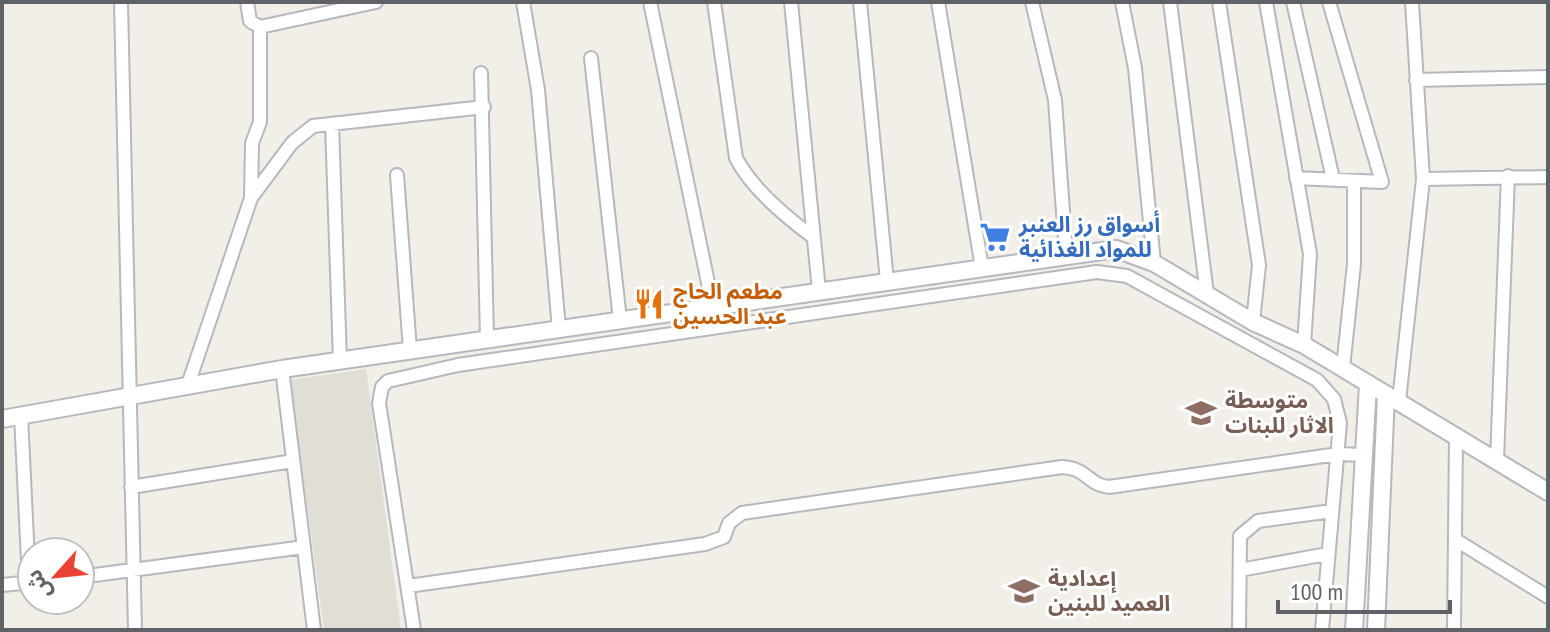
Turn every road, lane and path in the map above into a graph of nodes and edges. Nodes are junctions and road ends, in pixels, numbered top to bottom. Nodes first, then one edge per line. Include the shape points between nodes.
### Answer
1 (121, 2) edge
2 (247, 2) edge
3 (376, 2) edge
4 (523, 2) edge
5 (650, 2) edge
6 (714, 2) edge
7 (791, 2) edge
8 (860, 2) edge
9 (938, 2) edge
10 (1032, 2) edge
11 (1122, 2) edge
12 (1170, 2) edge
13 (1219, 2) edge
14 (1266, 2) edge
15 (1293, 2) edge
16 (1329, 2) edge
17 (1412, 2) edge
18 (260, 27) junction
19 (591, 58) dead end
20 (481, 73) dead end
21 (1548, 77) edge
22 (1416, 80) junction
23 (484, 107) junction
24 (332, 124) junction
25 (397, 175) dead end
26 (1508, 176) junction
27 (1548, 177) edge
28 (1296, 178) junction
29 (1333, 179) junction
30 (1423, 179) junction
31 (1354, 181) junction
32 (251, 198) junction
33 (813, 237) junction
34 (1066, 254) junction
35 (1154, 263) junction
36 (982, 268) junction
37 (887, 281) junction
38 (819, 291) junction
39 (1207, 294) junction
40 (713, 307) junction
41 (620, 320) junction
42 (1253, 322) junction
43 (559, 329) junction
44 (487, 339) junction
45 (455, 344) junction
46 (1304, 345) junction
47 (410, 350) junction
48 (340, 361) junction
49 (458, 365) junction
50 (1343, 368) junction
51 (282, 369) junction
52 (1368, 384) junction
53 (188, 385) junction
54 (128, 395) junction
55 (1393, 398) junction
56 (21, 415) junction
57 (2, 419) edge
58 (1456, 436) junction
59 (1338, 454) junction
60 (1364, 455) junction
61 (1497, 460) junction
62 (293, 461) junction
63 (131, 487) junction
64 (1548, 492) edge
65 (1332, 511) junction
66 (28, 536) edge
67 (1456, 540) junction
68 (304, 547) junction
69 (1327, 554) junction
70 (1240, 570) junction
71 (133, 572) junction
72 (96, 575) edge
73 (408, 586) junction
74 (1548, 597) edge
75 (135, 630) edge
76 (314, 630) edge
77 (414, 630) edge
78 (1239, 630) edge
79 (1322, 630) edge
80 (1354, 630) edge
81 (1376, 630) edge
82 (1454, 630) edge

1 - 54 street
2 - 18 street via 250,21
3 - 18 street
4 - 43 street via 538,90
5 - 40 street
6 - 33 street via 736,158 788,219
7 - 33 street
8 - 37 street
9 - 36 street
10 - 34 street via 1055,100
11 - 35 street via 1135,68
12 - 39 street
13 - 42 street via 1259,265
14 - 28 street
15 - 29 street
16 - 31 street via 1382,182
17 - 22 street
18 - 32 street via 260,122 252,143
19 - 41 street
20 - 23 street
21 - 22 street
22 - 30 street
23 - 24 street
23 - 44 street
24 - 32 street via 313,126 292,143
24 - 48 street
25 - 47 street
26 - 27 street
26 - 30 street
26 - 61 street
28 - 29 street
28 - 46 street via 1310,254
29 - 31 street
30 - 55 street
31 - 50 street via 1354,264
32 - 53 street
33 - 38 street
34 - 35 street via 1123,249
34 - 36 street
35 - 39 street
36 - 37 street
37 - 38 street
38 - 40 street
39 - 42 street
40 - 41 street
41 - 43 street
42 - 46 street
43 - 44 street
44 - 45 street
45 - 47 street
45 - 49 street
46 - 50 street
47 - 48 street
48 - 51 street
49 - 59 street via 1113,272 1326,388 1338,410
49 - 73 street via 396,377 379,394
50 - 52 street
51 - 53 street
51 - 62 street
52 - 55 street
52 - 60 street
53 - 54 street
54 - 56 street
54 - 63 street
55 - 58 street
55 - 81 street
56 - 57 street
56 - 66 street
58 - 61 street
58 - 67 street
59 - 60 street
59 - 65 street
59 - 73 street via 1109,487 1094,483 1083,471 1062,467 742,513 729,523 724,537 705,544
60 - 80 street
61 - 64 street
62 - 63 street
62 - 68 street
63 - 71 street
65 - 69 street
65 - 70 street via 1247,527 1240,536
67 - 74 street
67 - 82 street
68 - 71 street
68 - 76 street
69 - 70 street
69 - 79 street
70 - 78 street
71 - 72 street
71 - 75 street
73 - 77 street

